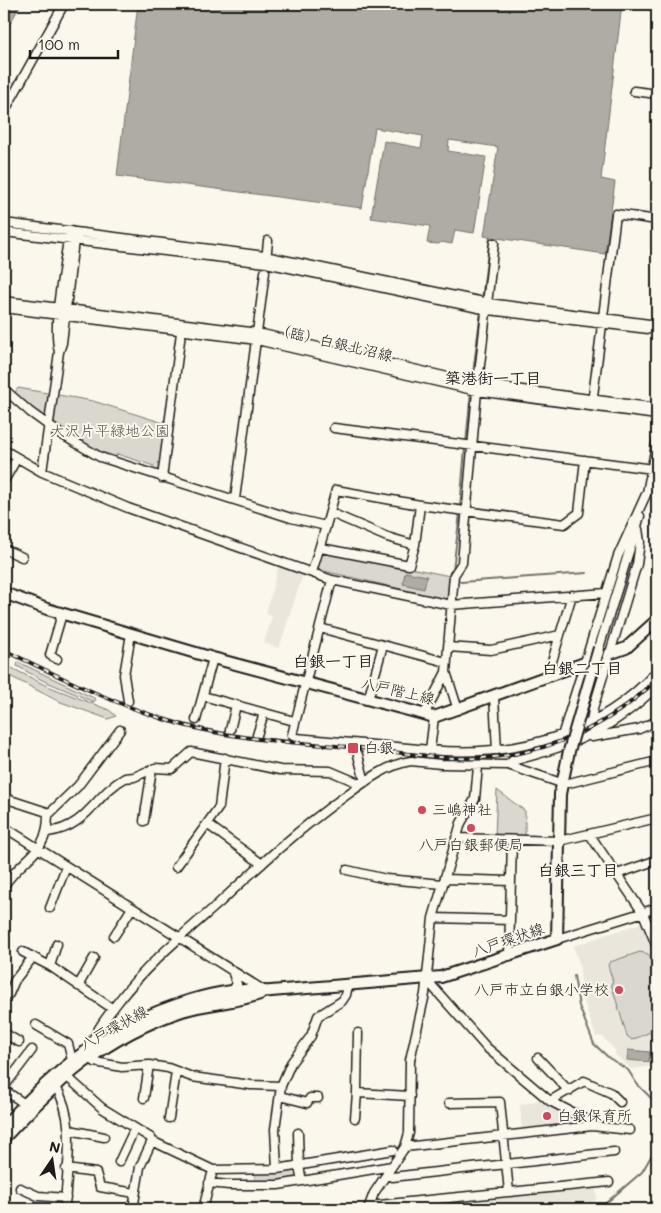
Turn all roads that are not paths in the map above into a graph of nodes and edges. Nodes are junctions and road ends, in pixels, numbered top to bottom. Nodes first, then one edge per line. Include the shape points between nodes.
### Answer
1 (64, 4) edge
2 (634, 91) dead end
3 (657, 94) edge
4 (4, 112) edge
5 (657, 220) edge
6 (4, 223) edge
7 (72, 231) junction
8 (4, 232) edge
9 (71, 240) junction
10 (268, 241) dead end
11 (494, 243) dead end
12 (267, 252) dead end
13 (265, 272) dead end
14 (4, 301) edge
15 (488, 306) junction
16 (4, 308) edge
17 (62, 312) junction
18 (603, 320) junction
19 (657, 325) edge
20 (181, 326) junction
21 (657, 330) edge
22 (257, 336) junction
23 (478, 388) junction
24 (4, 389) edge
25 (592, 402) junction
26 (657, 408) edge
27 (657, 415) edge
28 (48, 424) junction
29 (334, 428) dead end
30 (657, 440) edge
31 (472, 445) junction
32 (4, 450) edge
33 (17, 458) junction
34 (585, 460) junction
35 (653, 469) junction
36 (42, 472) junction
37 (162, 478) junction
38 (4, 481) edge
39 (648, 490) junction
40 (236, 499) junction
41 (420, 505) junction
42 (466, 511) junction
43 (331, 513) junction
44 (326, 526) junction
45 (637, 526) junction
46 (415, 545) junction
47 (321, 548) junction
48 (4, 549) edge
49 (22, 557) dead end
50 (312, 572) junction
51 (332, 580) junction
52 (4, 593) edge
53 (606, 593) junction
54 (572, 595) junction
55 (451, 605) junction
56 (62, 614) junction
57 (657, 620) edge
58 (320, 628) junction
59 (132, 634) junction
60 (560, 634) junction
61 (383, 645) junction
62 (448, 647) junction
63 (599, 648) joint
64 (608, 655) junction
65 (213, 658) junction
66 (57, 659) dead end
67 (446, 662) junction
68 (585, 664) junction
69 (657, 671) edge
70 (446, 672) junction
71 (547, 678) junction
72 (305, 683) junction
73 (657, 686) edge
74 (203, 696) junction
75 (494, 697) junction
76 (368, 700) junction
77 (128, 701) dead end
78 (236, 705) junction
79 (458, 710) junction
80 (264, 713) junction
81 (429, 716) junction
82 (196, 720) dead end
83 (294, 721) junction
84 (657, 721) edge
85 (591, 722) junction
86 (120, 730) dead end
87 (230, 730) dead end
88 (257, 735) dead end
89 (562, 736) junction
90 (586, 739) junction
91 (430, 750) junction
92 (497, 750) junction
93 (358, 755) dead end
94 (225, 758) junction
95 (657, 761) edge
96 (428, 762) junction
97 (508, 765) junction
98 (478, 766) junction
99 (152, 769) junction
100 (363, 783) junction
101 (561, 783) junction
102 (4, 798) edge
103 (50, 813) junction
104 (657, 818) edge
105 (144, 821) dead end
106 (207, 824) junction
107 (4, 828) edge
108 (48, 832) junction
109 (590, 834) junction
110 (456, 838) junction
111 (512, 840) junction
112 (559, 841) junction
113 (38, 850) junction
114 (657, 860) edge
115 (262, 864) junction
116 (66, 867) junction
117 (176, 867) dead end
118 (347, 870) dead end
119 (617, 874) junction
120 (444, 881) junction
121 (510, 881) junction
122 (4, 886) edge
123 (50, 908) dead end
124 (132, 908) junction
125 (657, 908) edge
126 (643, 913) junction
127 (433, 918) junction
128 (510, 920) junction
129 (114, 936) dead end
130 (181, 938) junction
131 (557, 939) junction
132 (57, 944) dead end
133 (657, 947) edge
134 (23, 952) dead end
135 (509, 956) junction
136 (33, 957) junction
137 (94, 958) dead end
138 (50, 966) junction
139 (232, 970) junction
140 (426, 979) junction
141 (348, 985) junction
142 (78, 986) junction
143 (232, 991) junction
144 (266, 992) junction
145 (9, 994) dead end
146 (113, 1009) junction
147 (36, 1025) dead end
148 (4, 1033) edge
149 (358, 1033) dead end
150 (19, 1042) dead end
151 (32, 1050) dead end
152 (90, 1052) junction
153 (538, 1058) dead end
154 (72, 1060) junction
155 (149, 1066) junction
156 (63, 1072) junction
157 (176, 1072) junction
158 (55, 1085) junction
159 (281, 1086) junction
160 (4, 1088) edge
161 (569, 1091) junction
162 (357, 1093) junction
163 (280, 1096) junction
164 (410, 1096) junction
165 (144, 1098) dead end
166 (318, 1098) dead end
167 (550, 1101) junction
168 (620, 1102) dead end
169 (448, 1103) dead end
170 (24, 1104) junction
171 (169, 1118) dead end
172 (355, 1118) dead end
173 (592, 1126) junction
174 (134, 1128) junction
175 (70, 1130) junction
176 (630, 1130) dead end
177 (5, 1133) edge
178 (298, 1133) dead end
179 (503, 1136) junction
180 (104, 1137) dead end
181 (152, 1141) junction
182 (405, 1147) junction
183 (393, 1150) dead end
184 (614, 1152) dead end
185 (119, 1162) dead end
186 (506, 1164) junction
187 (299, 1166) junction
188 (392, 1166) junction
189 (66, 1169) junction
190 (277, 1169) junction
191 (213, 1170) junction
192 (386, 1175) junction
193 (302, 1181) junction
194 (609, 1182) dead end
195 (209, 1183) junction
196 (20, 1188) dead end
197 (509, 1192) junction
198 (135, 1193) junction
199 (66, 1198) junction
200 (369, 1208) edge
201 (65, 1209) edge
202 (133, 1209) edge
203 (203, 1209) edge

1 - 4 street
2 - 3 street
5 - 18 street via 616,214
6 - 7 street
7 - 9 street
7 - 15 street via 265,256
8 - 9 street
9 - 15 street via 266,263
9 - 17 street
10 - 12 street
11 - 15 street
13 - 22 street
14 - 17 street, （臨）白銀北沼線
15 - 18 street
15 - 23 street
16 - 17 street, （臨）白銀北沼線
17 - 20 street, （臨）白銀北沼線
17 - 28 street via 62,343
18 - 19 street
18 - 21 street
18 - 25 street
20 - 22 street, （臨）白銀北沼線
20 - 37 street
22 - 23 street, （臨）白銀北沼線
22 - 40 street
23 - 25 street, （臨）白銀北沼線
23 - 31 street
24 - 28 street
25 - 26 street, （臨）白銀北沼線
25 - 27 street, （臨）白銀北沼線
28 - 36 street
28 - 37 street via 84,449
29 - 31 street
30 - 35 street
31 - 34 street
31 - 42 street
32 - 33 street
33 - 36 street
33 - 38 street
34 - 35 street
34 - 42 street via 580,513 564,524
35 - 39 street
36 - 50 street via 128,508
37 - 40 street
39 - 45 street
39 - 53 street via 618,556
40 - 44 street
41 - 42 street
41 - 43 street via 336,490
41 - 46 street
42 - 55 street via 462,563 454,575
43 - 44 street
43 - 46 street via 386,537
44 - 47 street
45 - 63 street
45 - 64 street via 640,542 636,564
46 - 47 street via 409,565
47 - 50 street
48 - 49 street
50 - 51 street
51 - 55 street
51 - 58 street
52 - 56 main road, 八戸階上線
53 - 54 street
53 - 68 street
54 - 55 street
54 - 60 street
55 - 62 street
56 - 59 main road, 八戸階上線
56 - 66 street via 50,655
57 - 64 main road, 八戸階上線 via 626,648
58 - 61 street
58 - 72 street
59 - 65 main road, 八戸階上線
59 - 77 street via 124,675
60 - 62 street via 490,650
60 - 71 street
61 - 67 street
61 - 76 street
62 - 67 street
63 - 101 main road, 八戸環状線, bridge
64 - 68 main road, 八戸階上線
64 - 85 street
65 - 72 main road, 八戸階上線
65 - 74 street
67 - 70 street
68 - 71 main road, 八戸階上線
68 - 89 street
69 - 85 street via 640,688
70 - 79 street
70 - 81 street
71 - 75 main road, 八戸階上線
72 - 76 main road, 八戸階上線
72 - 83 street
73 - 90 street via 622,716
74 - 78 street
74 - 82 street
75 - 79 main road, 八戸階上線
75 - 92 street
76 - 81 main road, 八戸階上線
78 - 80 street
78 - 87 street
79 - 81 main road, 八戸階上線
80 - 83 street
80 - 88 street
81 - 91 street
83 - 91 street via 291,733 296,738
84 - 90 street via 639,729
85 - 89 street
86 - 103 street via 78,786
89 - 92 street
90 - 97 street via 512,761
91 - 92 street
91 - 96 street
93 - 100 street
94 - 99 street via 191,752 172,769
94 - 100 street via 280,770 330,771
94 - 106 street via 219,807
95 - 101 street
96 - 98 street
96 - 100 street via 402,762
97 - 98 street
97 - 101 street
98 - 110 street via 475,799
99 - 105 street
99 - 108 street via 120,780 77,823 64,830
100 - 115 street via 308,822
101 - 112 main road, 八戸環状線
102 - 103 street
103 - 108 street
104 - 109 street
106 - 115 street
106 - 117 street
107 - 113 street
108 - 113 street
109 - 112 street
109 - 119 street
110 - 111 street
110 - 120 street
111 - 112 street
111 - 121 street
112 - 131 main road, 八戸環状線
113 - 116 street
113 - 122 street
114 - 119 street
115 - 130 street
116 - 123 street
116 - 124 street
118 - 120 street via 386,879
119 - 126 street
120 - 121 street
120 - 127 street
121 - 128 street
124 - 129 street
124 - 130 street
125 - 126 street
126 - 131 street
126 - 133 street
127 - 128 street
127 - 140 street
128 - 135 street
130 - 139 street
130 - 146 street
131 - 135 main road, 八戸環状線
132 - 138 street
134 - 136 street
135 - 140 main road, 八戸環状線 via 461,972
136 - 138 street
136 - 145 street
137 - 142 street
138 - 142 street
139 - 143 street via 237,980
139 - 144 street
140 - 141 main road, 八戸環状線
140 - 164 street via 410,1060
140 - 167 street via 486,1047
141 - 144 main road, 八戸環状線
141 - 159 street via 342,1001 318,1016 311,1036 290,1063
142 - 146 street
143 - 144 main road, 八戸環状線
143 - 152 main road, 八戸環状線 via 158,1011 123,1027
144 - 152 main road, 八戸環状線 via 202,1005 158,1020
146 - 152 street via 94,1036
147 - 154 street via 68,1044
148 - 150 street
149 - 162 street
151 - 160 street
152 - 154 main road, 八戸環状線
152 - 155 street via 95,1062 122,1067
152 - 156 main road, 八戸環状線
153 - 161 street
154 - 156 main road, 八戸環状線
155 - 157 street
155 - 165 street
156 - 158 main road, 八戸環状線
156 - 170 main road, 八戸環状線
156 - 174 street via 102,1108
157 - 159 street via 242,1084
157 - 171 street
158 - 175 street via 67,1113
158 - 177 main road, 八戸環状線
159 - 163 street
160 - 170 street
161 - 167 street
161 - 168 street via 584,1081 611,1092
162 - 164 street
162 - 172 street
163 - 166 street via 307,1103 310,1098
163 - 190 street via 275,1129
164 - 182 street
167 - 173 street via 587,1120
169 - 179 street via 500,1102
170 - 177 main road, 八戸環状線
173 - 176 street
173 - 179 street
174 - 181 street
174 - 185 street
175 - 180 street
175 - 189 street
178 - 187 street
179 - 182 street
179 - 186 street
181 - 191 street
181 - 198 street via 140,1167
182 - 188 street
183 - 187 street
184 - 186 street
186 - 192 street
186 - 197 street
187 - 190 street
187 - 193 street
188 - 192 street
188 - 193 street
189 - 198 street via 96,1174 100,1186
189 - 199 street
190 - 191 street
191 - 195 street
192 - 200 street
193 - 195 street via 278,1185
194 - 197 street
195 - 203 street
196 - 199 street via 38,1196
197 - 200 street
198 - 202 street
199 - 201 street

